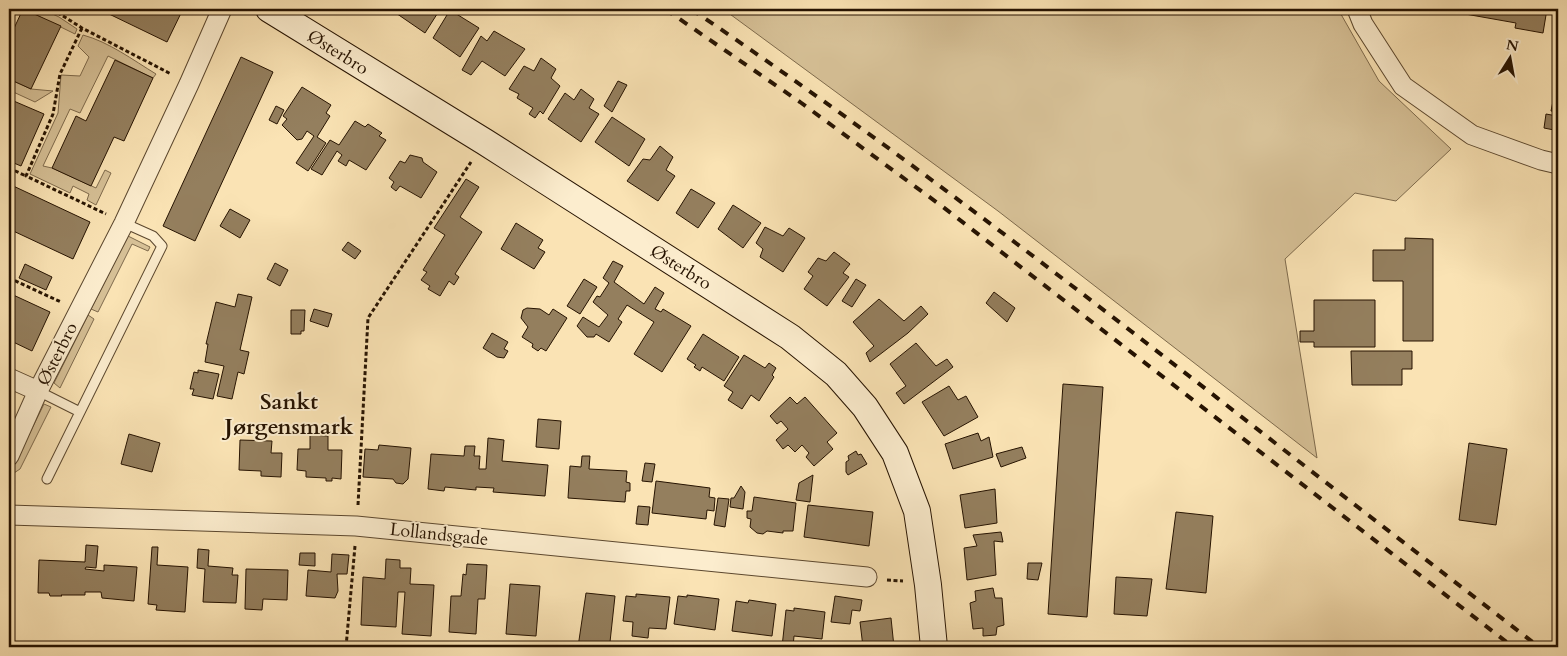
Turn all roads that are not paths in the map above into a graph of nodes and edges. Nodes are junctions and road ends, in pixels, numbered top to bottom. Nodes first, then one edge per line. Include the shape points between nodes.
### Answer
1 (222, 9) edge
2 (269, 9) edge
3 (1358, 9) edge
4 (1558, 164) edge
5 (124, 223) junction
6 (9, 378) edge
7 (38, 391) junction
8 (80, 412) junction
9 (9, 456) edge
10 (47, 479) dead end
11 (9, 515) edge
12 (867, 577) road end
13 (934, 647) edge

1 - 5 street, Østerbro
2 - 13 street, Østerbro via 790,336 836,374 865,407 896,453 917,511
3 - 4 street via 1363,24 1403,86 1472,135
5 - 7 street, Østerbro
5 - 8 lane via 153,236 162,246
6 - 7 street
7 - 8 lane
7 - 9 street, Østerbro
8 - 10 lane
11 - 12 street, Lollandsgade via 356,526

